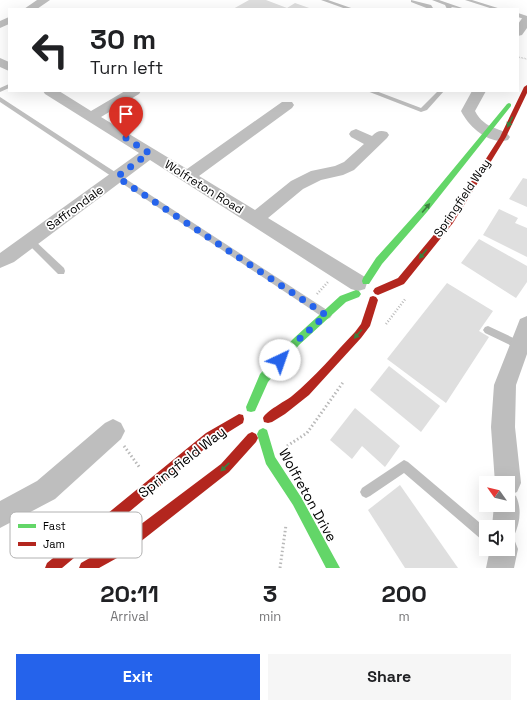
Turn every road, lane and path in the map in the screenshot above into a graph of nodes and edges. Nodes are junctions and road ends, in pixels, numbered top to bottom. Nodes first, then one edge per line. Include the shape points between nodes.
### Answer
1 (45, 0) edge
2 (323, 0) edge
3 (434, 0) edge
4 (467, 0) edge
5 (413, 1) edge
6 (449, 7) edge
7 (31, 8) edge
8 (348, 8) edge
9 (431, 8) edge
10 (495, 8) edge
11 (527, 18) edge
12 (519, 30) edge
13 (527, 82) edge
14 (527, 87) edge
15 (52, 92) edge
16 (132, 92) edge
17 (373, 92) edge
18 (440, 92) edge
19 (478, 92) edge
20 (0, 99) edge
21 (287, 105) dead end
22 (92, 116) junction
23 (487, 132) junction
24 (356, 134) dead end
25 (503, 137) junction
26 (149, 153) junction
27 (117, 177) junction
28 (187, 177) junction
29 (256, 219) junction
30 (30, 241) junction
31 (0, 261) edge
32 (61, 271) dead end
33 (360, 286) junction
34 (376, 295) junction
35 (326, 315) junction
36 (488, 330) dead end
37 (523, 335) edge
38 (261, 411) junction
39 (238, 419) junction
40 (114, 431) joint
41 (263, 434) junction
42 (252, 438) junction
43 (508, 476) edge
44 (152, 485) junction
45 (366, 492) dead end
46 (298, 501) junction
47 (119, 512) edge
48 (0, 514) edge
49 (479, 529) edge
50 (142, 532) edge
51 (64, 558) edge
52 (104, 558) edge
53 (52, 568) edge
54 (86, 568) edge
55 (280, 568) edge
56 (333, 568) edge

1 - 7 street
2 - 8 lane
3 - 6 lane
4 - 10 lane
5 - 9 lane
11 - 12 street
13 - 23 main road, Springfield Way
14 -> 25 main road, Springfield Way
15 - 22 street, Wolfreton Road
16 - 22 street
17 - 18 lane via 421,110 425,109
19 - 23 street via 468,112 472,122
20 - 27 lane
21 - 28 street
22 - 26 street, Wolfreton Road
23 - 25 street
33 -> 23 main road, Springfield Way
24 - 29 street via 377,139 349,166 297,184
25 -> 34 main road, Springfield Way via 450,221 401,281
26 - 27 street, Saffrondale
26 - 28 street, Wolfreton Road
27 - 30 street, Saffrondale
27 - 35 lane
28 - 29 street, Wolfreton Road
29 - 33 street, Wolfreton Road
30 - 31 street, Saffrondale
30 - 32 lane
33 - 34 main road via 372,283
33 - 34 main road via 366,301
33 - 35 main road, Springfield Way
34 -> 38 main road via 364,327 311,386 278,414
35 - 38 main road, Springfield Way via 296,342 264,378
36 - 37 lane
37 - 43 street via 505,384 503,427
38 - 39 main road via 243,411
38 - 41 main road via 268,424
39 - 42 main road via 241,432
39 - 44 main road, Springfield Way via 210,437
40 - 44 path
40 - 48 street via 46,490
41 - 42 main road
41 - 46 main road, Wolfreton Drive via 270,460
42 -> 50 main road via 218,473
44 - 47 main road, Springfield Way
45 - 49 lane via 404,466
46 - 55 path via 287,512
46 - 56 main road, Wolfreton Drive
51 - 53 main road, Springfield Way
52 -> 54 main road

